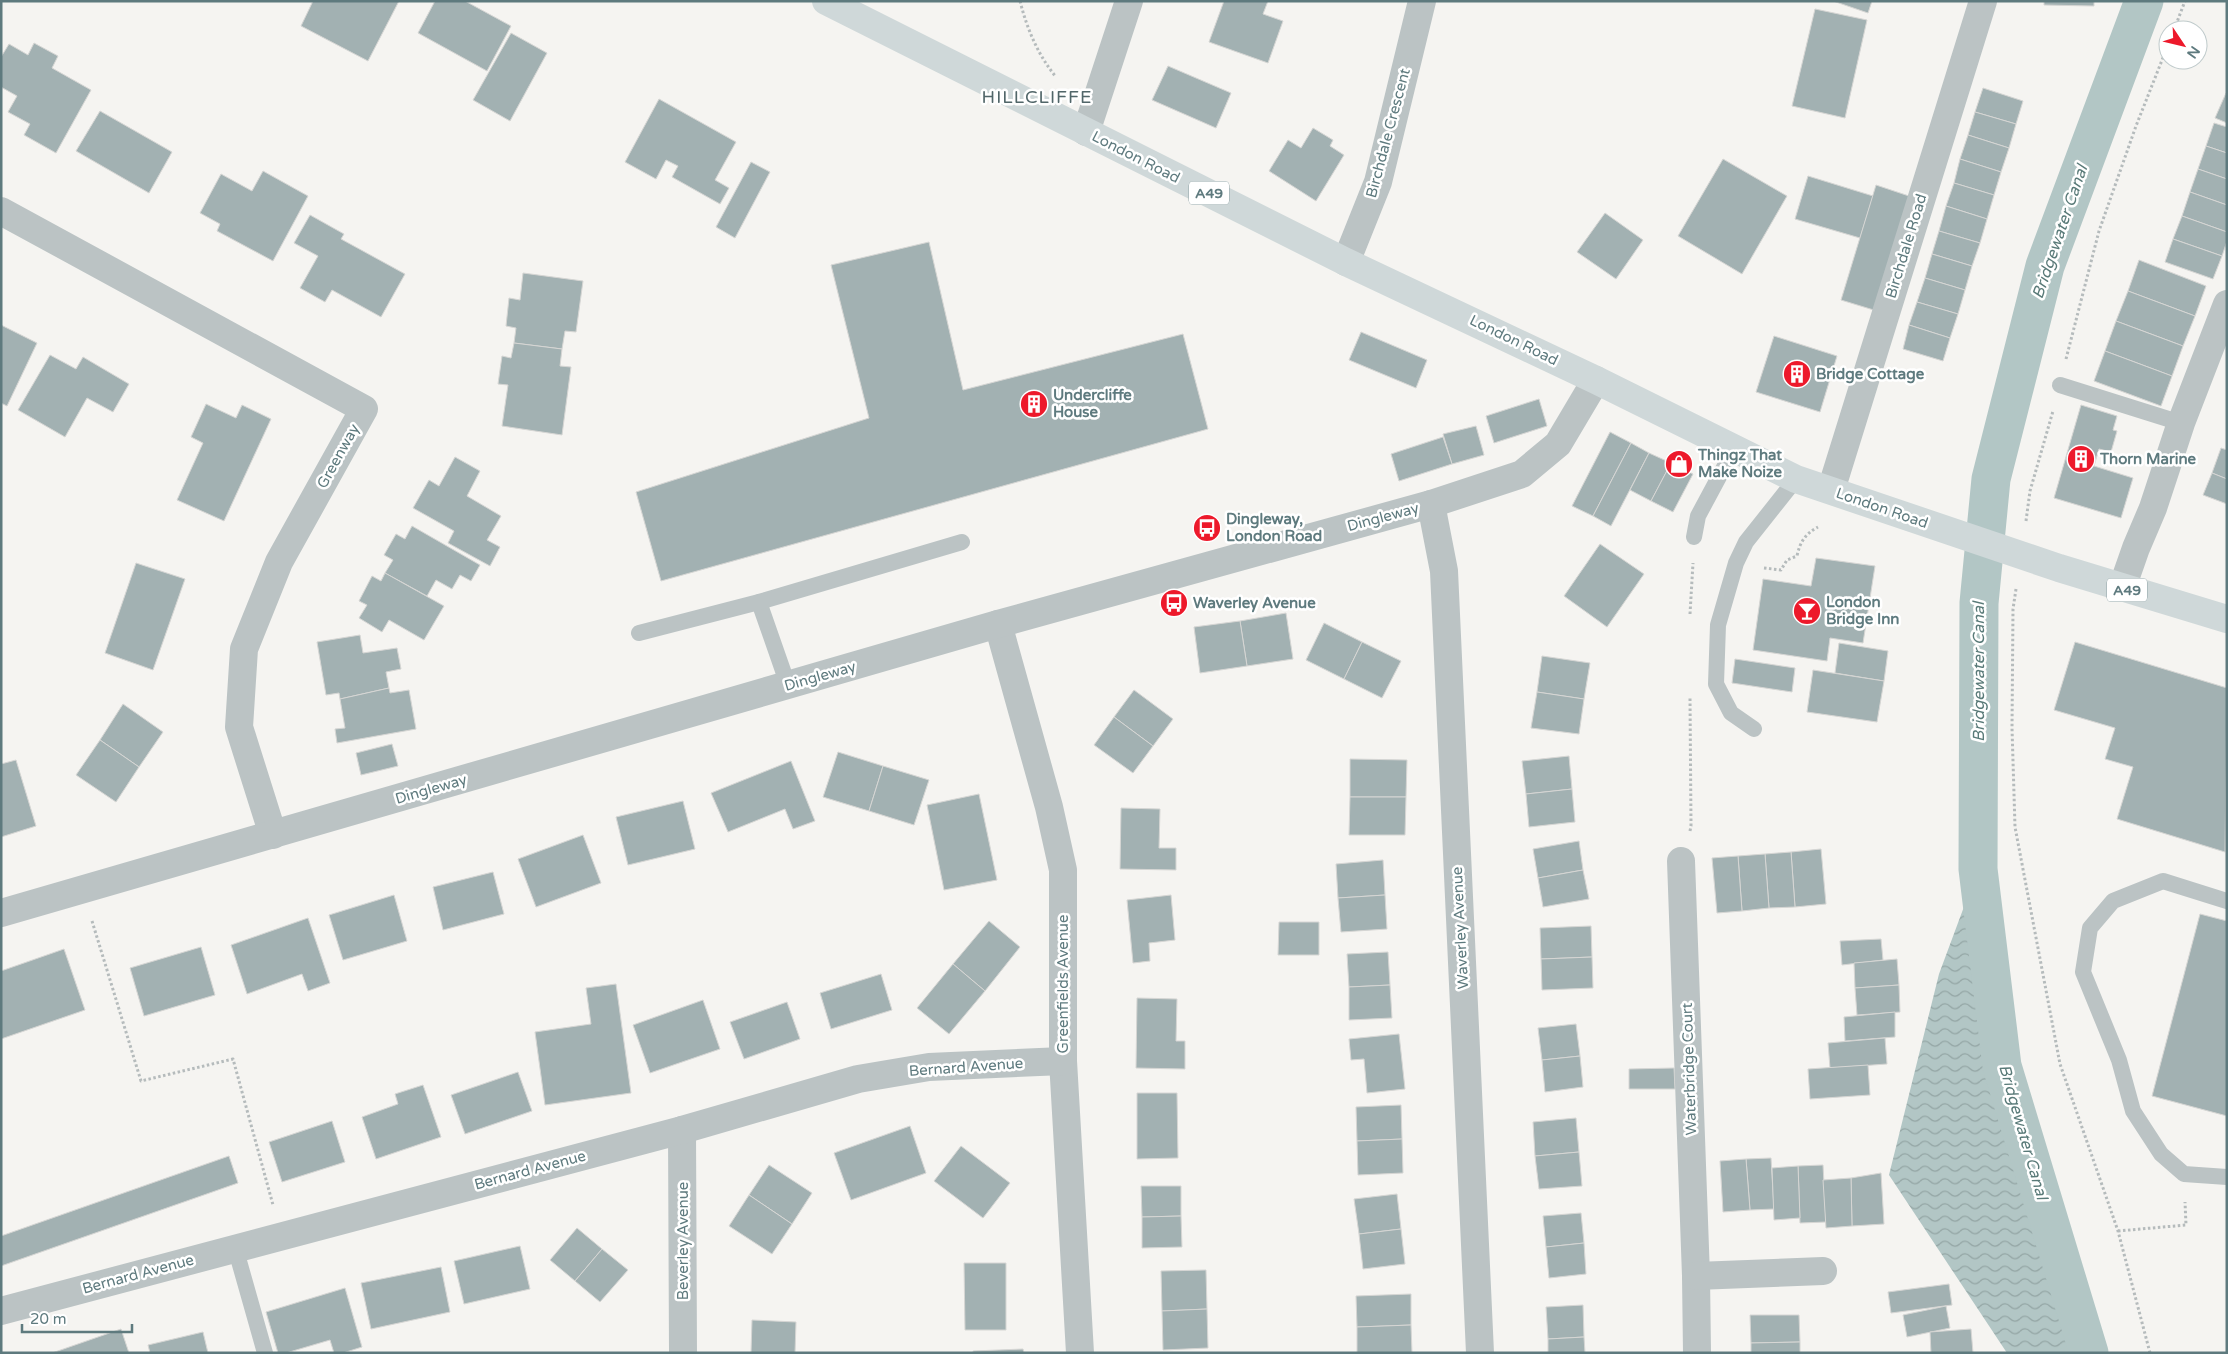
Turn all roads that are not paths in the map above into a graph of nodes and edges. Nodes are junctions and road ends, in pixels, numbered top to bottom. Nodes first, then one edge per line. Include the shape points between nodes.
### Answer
1 (826, 1) edge
2 (1128, 1) edge
3 (1422, 1) edge
4 (1982, 1) edge
5 (1086, 132) junction
6 (1, 211) edge
7 (1346, 262) junction
8 (2227, 304) edge
9 (1596, 380) junction
10 (2060, 385) dead end
11 (2181, 423) junction
12 (1735, 447) junction
13 (1796, 479) junction
14 (1831, 490) junction
15 (1432, 504) junction
16 (1694, 537) dead end
17 (962, 542) dead end
18 (2122, 588) junction
19 (759, 602) junction
20 (2227, 619) edge
21 (998, 624) junction
22 (639, 633) dead end
23 (788, 685) junction
24 (1754, 729) dead end
25 (274, 835) junction
26 (1681, 861) dead end
27 (2227, 901) edge
28 (1, 913) edge
29 (1063, 1061) junction
30 (682, 1130) junction
31 (2227, 1177) edge
32 (235, 1248) junction
33 (1823, 1271) dead end
34 (1696, 1276) junction
35 (1, 1311) edge
36 (265, 1353) edge
37 (683, 1353) edge
38 (1080, 1353) edge
39 (1480, 1353) edge
40 (1697, 1353) edge

1 - 5 highway, London Road / A49
2 - 5 street
3 - 7 street, Birchdale Crescent via 1378,182
4 - 14 street, Birchdale Road
5 - 7 highway, London Road / A49
6 - 25 street, Greenway via 364,409 279,562 244,649 239,727
7 - 9 highway, London Road / A49
8 - 11 street
9 - 12 highway, London Road / A49
9 - 15 street, Dingleway via 1558,444 1522,474
10 - 11 lane
11 - 18 street
12 - 13 highway, London Road / A49
12 - 16 lane via 1698,516
13 - 14 highway, London Road / A49
13 - 24 lane via 1746,542 1736,563 1718,625 1716,684 1731,713
14 - 18 highway, London Road / A49
15 - 21 street, Dingleway
15 - 39 street, Waverley Avenue via 1444,570
17 - 19 lane
18 - 20 highway, London Road / A49
19 - 22 lane
19 - 23 lane
21 - 23 street, Dingleway
21 - 29 street, Greenfields Avenue via 1064,870
23 - 25 street, Dingleway
25 - 28 street, Dingleway
26 - 34 street, Waterbridge Court
27 - 31 lane via 2163,881 2113,901 2090,928 2083,972 2119,1060 2133,1111 2161,1154 2184,1174
29 - 30 street, Bernard Avenue via 929,1067 858,1079
29 - 38 street, Greenfields Avenue
30 - 32 street, Bernard Avenue
30 - 37 street, Beverley Avenue
32 - 35 street, Bernard Avenue
32 - 36 lane
33 - 34 street
34 - 40 street, Waterbridge Court

